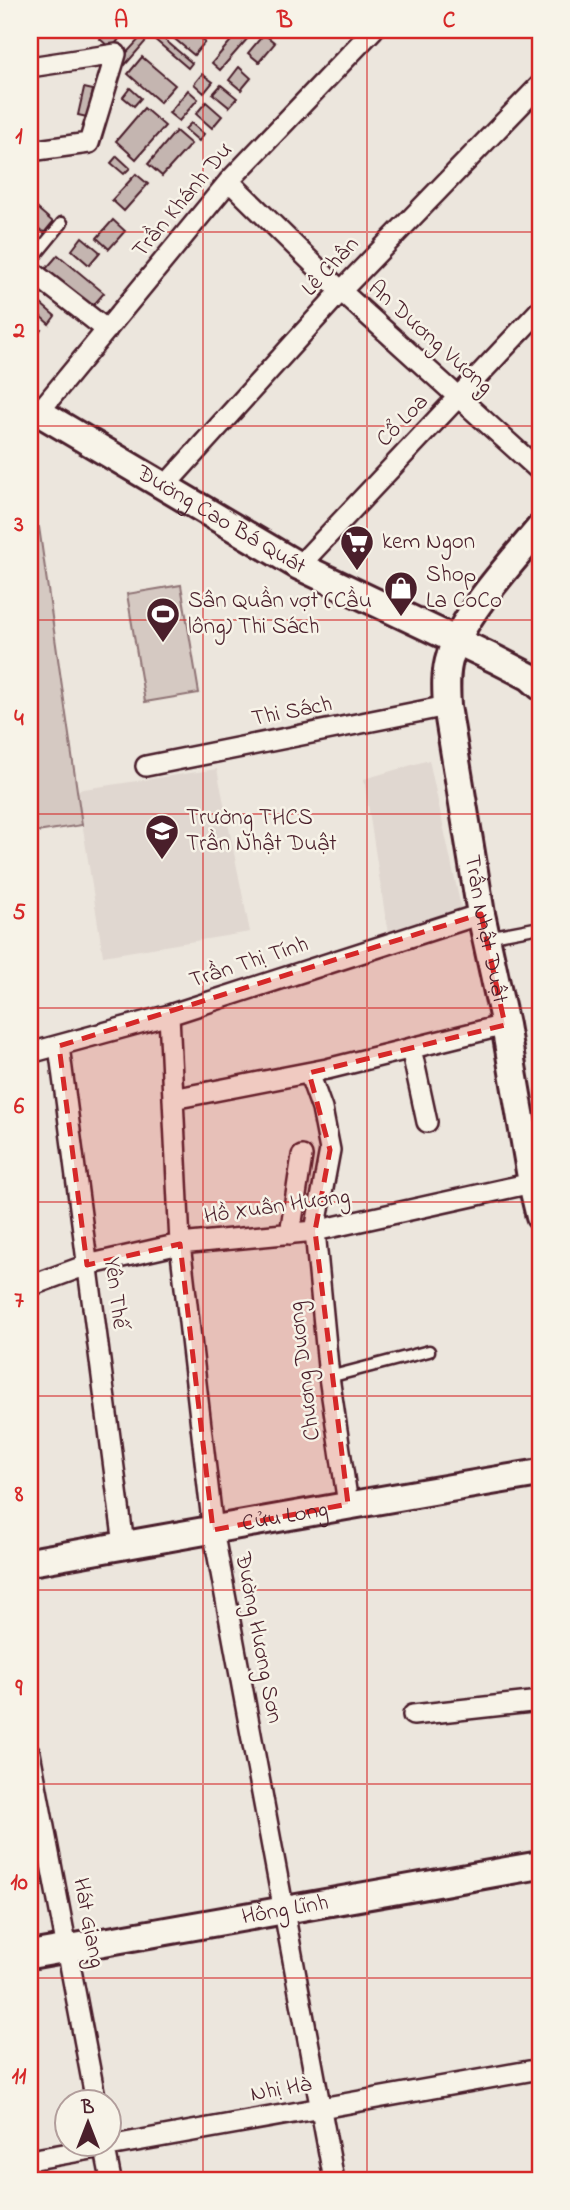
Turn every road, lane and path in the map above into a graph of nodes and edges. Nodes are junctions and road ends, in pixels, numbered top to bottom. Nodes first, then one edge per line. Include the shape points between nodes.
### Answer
1 (373, 30) edge
2 (30, 67) edge
3 (540, 85) edge
4 (30, 151) edge
5 (229, 181) junction
6 (62, 223) dead end
7 (30, 262) edge
8 (30, 270) edge
9 (341, 291) junction
10 (540, 310) edge
11 (107, 330) junction
12 (460, 397) junction
13 (34, 410) edge
14 (540, 471) edge
15 (164, 487) junction
16 (540, 528) edge
17 (299, 566) junction
18 (457, 640) junction
19 (540, 686) edge
20 (447, 705) junction
21 (146, 766) dead end
22 (484, 925) junction
23 (540, 927) edge
24 (169, 1015) junction
25 (505, 1025) junction
26 (59, 1046) junction
27 (411, 1048) junction
28 (30, 1053) edge
29 (309, 1073) junction
30 (173, 1098) junction
31 (428, 1122) dead end
32 (302, 1156) dead end
33 (532, 1183) junction
34 (540, 1217) edge
35 (315, 1231) junction
36 (290, 1234) junction
37 (180, 1244) junction
38 (87, 1265) junction
39 (30, 1286) edge
40 (429, 1351) dead end
41 (328, 1377) junction
42 (540, 1474) edge
43 (348, 1504) junction
44 (213, 1530) junction
45 (124, 1545) junction
46 (30, 1562) edge
47 (540, 1701) edge
48 (413, 1715) dead end
49 (30, 1753) edge
50 (540, 1865) edge
51 (284, 1910) junction
52 (68, 1949) junction
53 (30, 1955) edge
54 (540, 2069) edge
55 (93, 2088) edge
56 (320, 2108) junction
57 (122, 2142) edge
58 (52, 2156) edge
59 (107, 2158) edge
60 (30, 2160) edge
61 (111, 2180) edge
62 (334, 2180) edge

1 - 5 street, Trần Khánh Dư
2 - 4 street via 116,54 89,143
3 - 9 street, Lê Chân
5 - 9 street, An Dương Vương
5 - 11 street, Trần Khánh Dư
6 - 7 lane
8 - 11 street
9 - 12 street, An Dương Vương
9 - 15 street, Lê Chân
10 - 12 street, Cổ Loa
11 - 13 street, Trần Khánh Dư
12 - 14 street, An Dương Vương
12 - 17 street, Cổ Loa
13 - 15 street, Đường Cao Bá Quát
15 - 17 street, Đường Cao Bá Quát
16 - 18 street, Trần Nhật Duật via 484,597
17 - 18 street, Đường Cao Bá Quát
18 - 19 street, Đường Cao Bá Quát
18 - 20 street, Trần Nhật Duật via 447,673
20 - 21 street, Thi Sách
20 - 22 street, Trần Nhật Duật
22 - 23 lane
22 - 24 street, Trần Thị Tính
22 - 25 street, Trần Nhật Duật
24 - 26 street, Trần Thị Tính
24 - 30 street, Đường Hương Sơn
25 - 27 street
25 - 33 street, Trần Nhật Duật
26 - 28 street, Trần Thị Tính
26 - 38 street, Yên Thế
27 - 29 street
27 - 31 street
29 - 30 street
29 - 35 street, Chương Dương via 330,1150
30 - 37 street, Đường Hương Sơn
32 - 36 street
33 - 34 street, Trần Nhật Duật
33 - 35 street, Hồ Xuân Hương
35 - 36 street, Hồ Xuân Hương
35 - 41 street, Chương Dương
36 - 37 street, Hồ Xuân Hương
37 - 38 street, Hồ Xuân Hương
37 - 44 street, Đường Hương Sơn
38 - 39 street, Hồ Xuân Hương
38 - 45 street, Yên Thế
40 - 41 lane
41 - 43 street, Chương Dương
42 - 43 street, Cửu Long
43 - 44 street, Cửu Long
44 - 45 street, Cửu Long
44 - 51 street, Đường Hương Sơn
45 - 46 street, Cửu Long
47 - 48 street
49 - 52 street, Hát Giang
50 - 51 street, Hồng Lĩnh
51 - 52 street, Hồng Lĩnh
51 - 56 street, Đường Hương Sơn
52 - 53 street, Hồng Lĩnh
52 - 55 street, Hát Giang
54 - 56 street, Nhị Hà
56 - 57 street, Nhị Hà
56 - 62 street, Đường Hương Sơn
58 - 60 street, Nhị Hà
59 - 61 street

